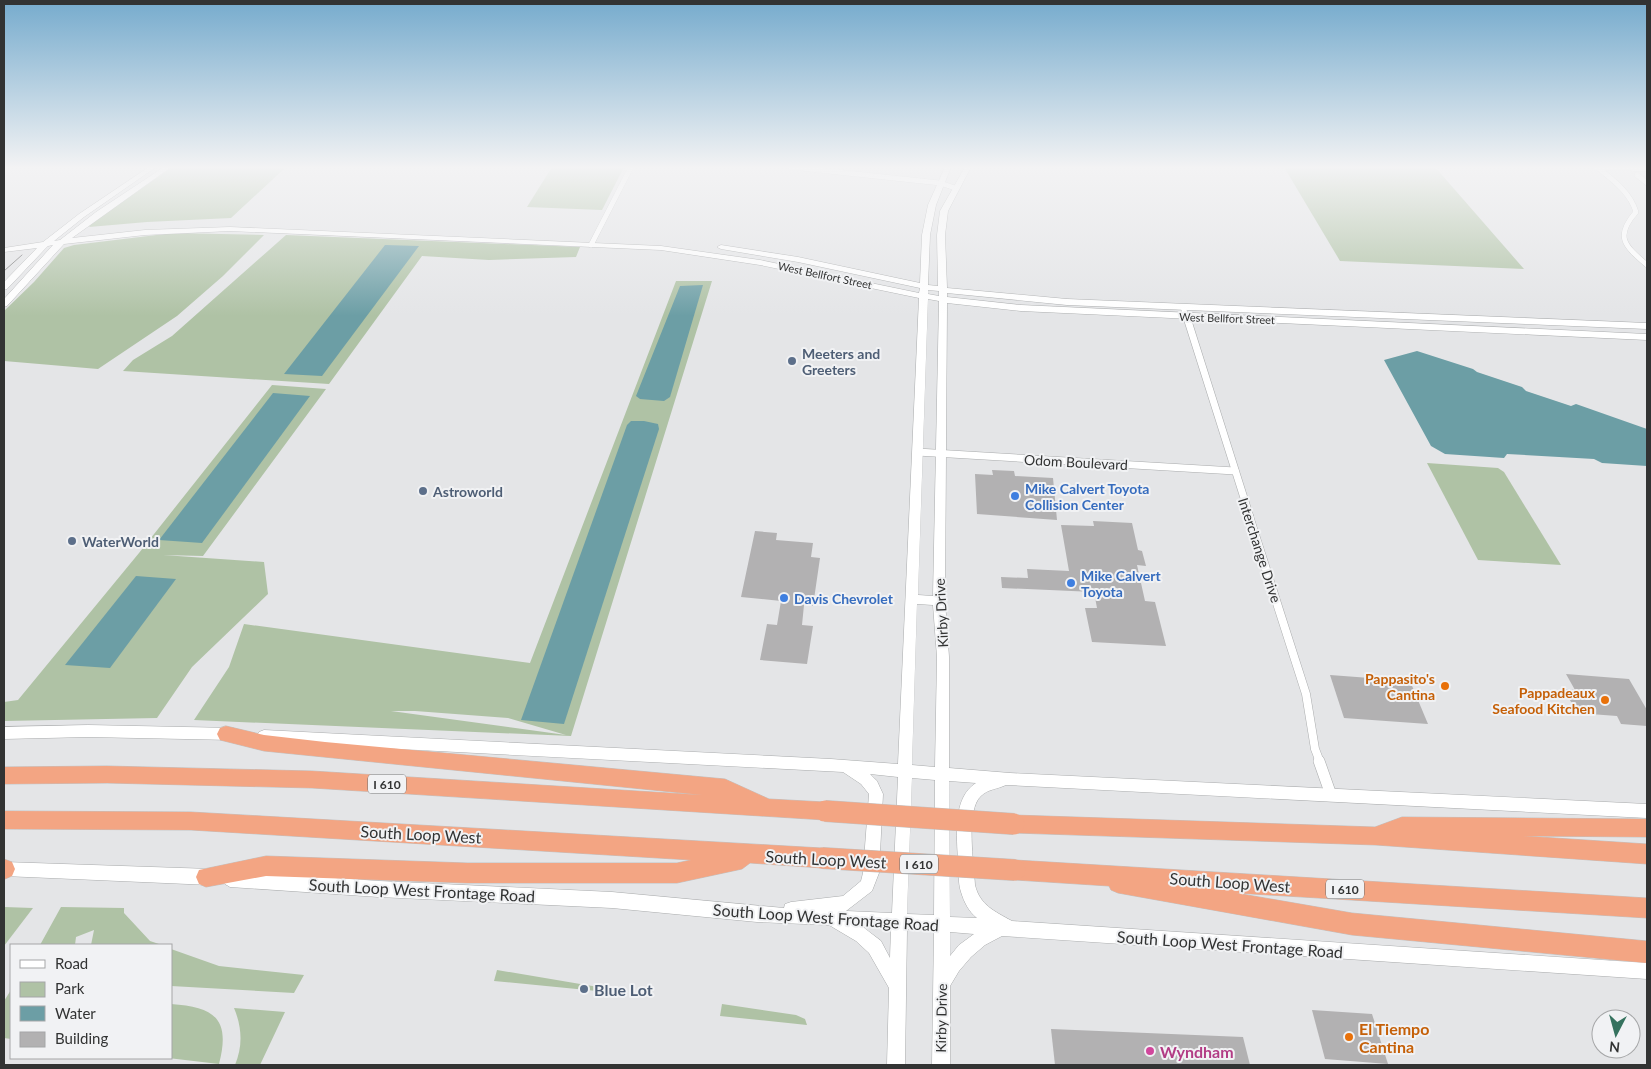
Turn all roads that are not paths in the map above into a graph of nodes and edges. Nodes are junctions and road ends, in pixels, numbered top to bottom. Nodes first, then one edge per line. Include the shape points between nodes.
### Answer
1 (80, 217) edge
2 (96, 217) edge
3 (606, 217) edge
4 (930, 217) edge
5 (943, 217) edge
6 (1632, 217) edge
7 (66, 238) junction
8 (48, 241) junction
9 (593, 242) junction
10 (4, 245) edge
11 (4, 250) edge
12 (779, 256) junction
13 (773, 264) junction
14 (1647, 266) edge
15 (925, 271) junction
16 (896, 280) junction
17 (4, 287) edge
18 (924, 291) junction
19 (942, 294) junction
20 (4, 304) edge
21 (1066, 307) junction
22 (1183, 307) junction
23 (1309, 312) junction
24 (1186, 317) junction
25 (1416, 317) junction
26 (1527, 321) junction
27 (1314, 322) junction
28 (1647, 326) edge
29 (1422, 327) junction
30 (1534, 332) junction
31 (1647, 337) edge
32 (917, 452) junction
33 (940, 454) junction
34 (1235, 471) junction
35 (911, 599) junction
36 (939, 601) junction
37 (4, 733) edge
38 (226, 734) junction
39 (832, 765) junction
40 (906, 771) junction
41 (942, 773) junction
42 (4, 776) edge
43 (1010, 779) junction
44 (1330, 795) junction
45 (770, 808) junction
46 (1647, 810) edge
47 (4, 820) edge
48 (1647, 828) edge
49 (1376, 836) junction
50 (1647, 854) edge
51 (760, 855) junction
52 (4, 869) edge
53 (1042, 870) junction
54 (206, 877) junction
55 (1647, 908) edge
56 (757, 914) junction
57 (829, 917) junction
58 (899, 921) junction
59 (942, 924) junction
60 (1006, 929) junction
61 (1647, 952) edge
62 (1647, 971) edge
63 (941, 985) junction
64 (897, 986) junction
65 (896, 1065) edge
66 (940, 1065) edge

1 - 8 main road
2 - 7 main road
3 - 9 street
4 - 15 main road, Kirby Drive
5 - 19 main road, Kirby Drive
6 - 14 street via 1622,235 1626,244
7 - 8 main road, West Bellfort Street
7 - 9 main road, West Bellfort Street via 154,230 230,229
7 - 20 main road
8 - 10 main road, West Bellfort Street
8 - 11 main road, West Bellfort Street
8 - 17 main road
9 - 12 main road, West Bellfort Street via 697,244
9 - 13 main road, West Bellfort Street via 692,251
12 - 13 main road
12 - 16 main road, West Bellfort Street
13 - 18 main road, West Bellfort Street
15 - 16 main road via 916,279
15 - 18 main road, Kirby Drive
16 - 18 main road, West Bellfort Street
18 - 19 main road, West Bellfort Street
18 - 32 main road, Kirby Drive
19 - 21 main road, West Bellfort Street via 1021,308
19 - 33 main road, Kirby Drive
21 - 22 main road, West Bellfort Street
21 - 24 main road, West Bellfort Street
22 - 23 main road, West Bellfort Street
22 - 24 street, Interchange Drive
23 - 25 main road, West Bellfort Street
23 - 27 main road
24 - 27 main road, West Bellfort Street
24 - 34 street, Interchange Drive
25 - 26 main road, West Bellfort Street
25 - 29 main road
26 - 28 main road, West Bellfort Street
26 - 30 main road
27 - 29 main road, West Bellfort Street
29 - 30 main road, West Bellfort Street
30 - 31 main road, West Bellfort Street
32 - 33 street, Odom Boulevard
32 - 35 main road, Kirby Drive
33 - 34 street, Odom Boulevard
33 - 36 main road, Kirby Drive
34 - 44 street, Interchange Drive via 1306,694 1315,748
35 - 36 main road
35 - 40 main road, Kirby Drive
36 - 41 main road, Kirby Drive via 943,657
37 - 38 main road
38 - 39 main road
38 - 45 highway via 308,748 725,788
39 - 40 main road
39 - 56 main road via 858,772 872,784 876,794 871,873 867,886 846,903
40 - 41 main road
40 - 58 main road, Kirby Drive
41 - 43 main road
41 - 59 main road, Kirby Drive
42 - 45 highway, I 610 via 73,774 278,778
43 - 44 main road
43 - 60 main road via 986,785 974,792 967,805 966,826 970,898 983,914
44 - 46 main road
45 - 49 highway, I 610, bridge via 1014,824
47 - 51 highway, South Loop West / I 610 via 191,821
48 - 49 highway via 1402,826
49 - 50 highway, I 610
51 - 53 highway, South Loop West / I 610, bridge
51 - 54 highway via 677,873 468,873 266,866
52 - 54 main road, South Loop West Frontage Road
53 - 55 highway, South Loop West / I 610
53 - 61 highway via 1352,924
54 - 56 main road, South Loop West Frontage Road via 612,900
56 - 57 main road, South Loop West Frontage Road
57 - 58 main road, South Loop West Frontage Road
57 - 64 main road via 862,934 874,947
58 - 59 main road, South Loop West Frontage Road
58 - 64 main road, Kirby Drive
59 - 60 main road, South Loop West Frontage Road
59 - 63 main road, Kirby Drive
60 - 62 main road, South Loop West Frontage Road
60 - 63 main road via 980,938 965,949
63 - 66 main road, Kirby Drive
64 - 65 main road, Kirby Drive

